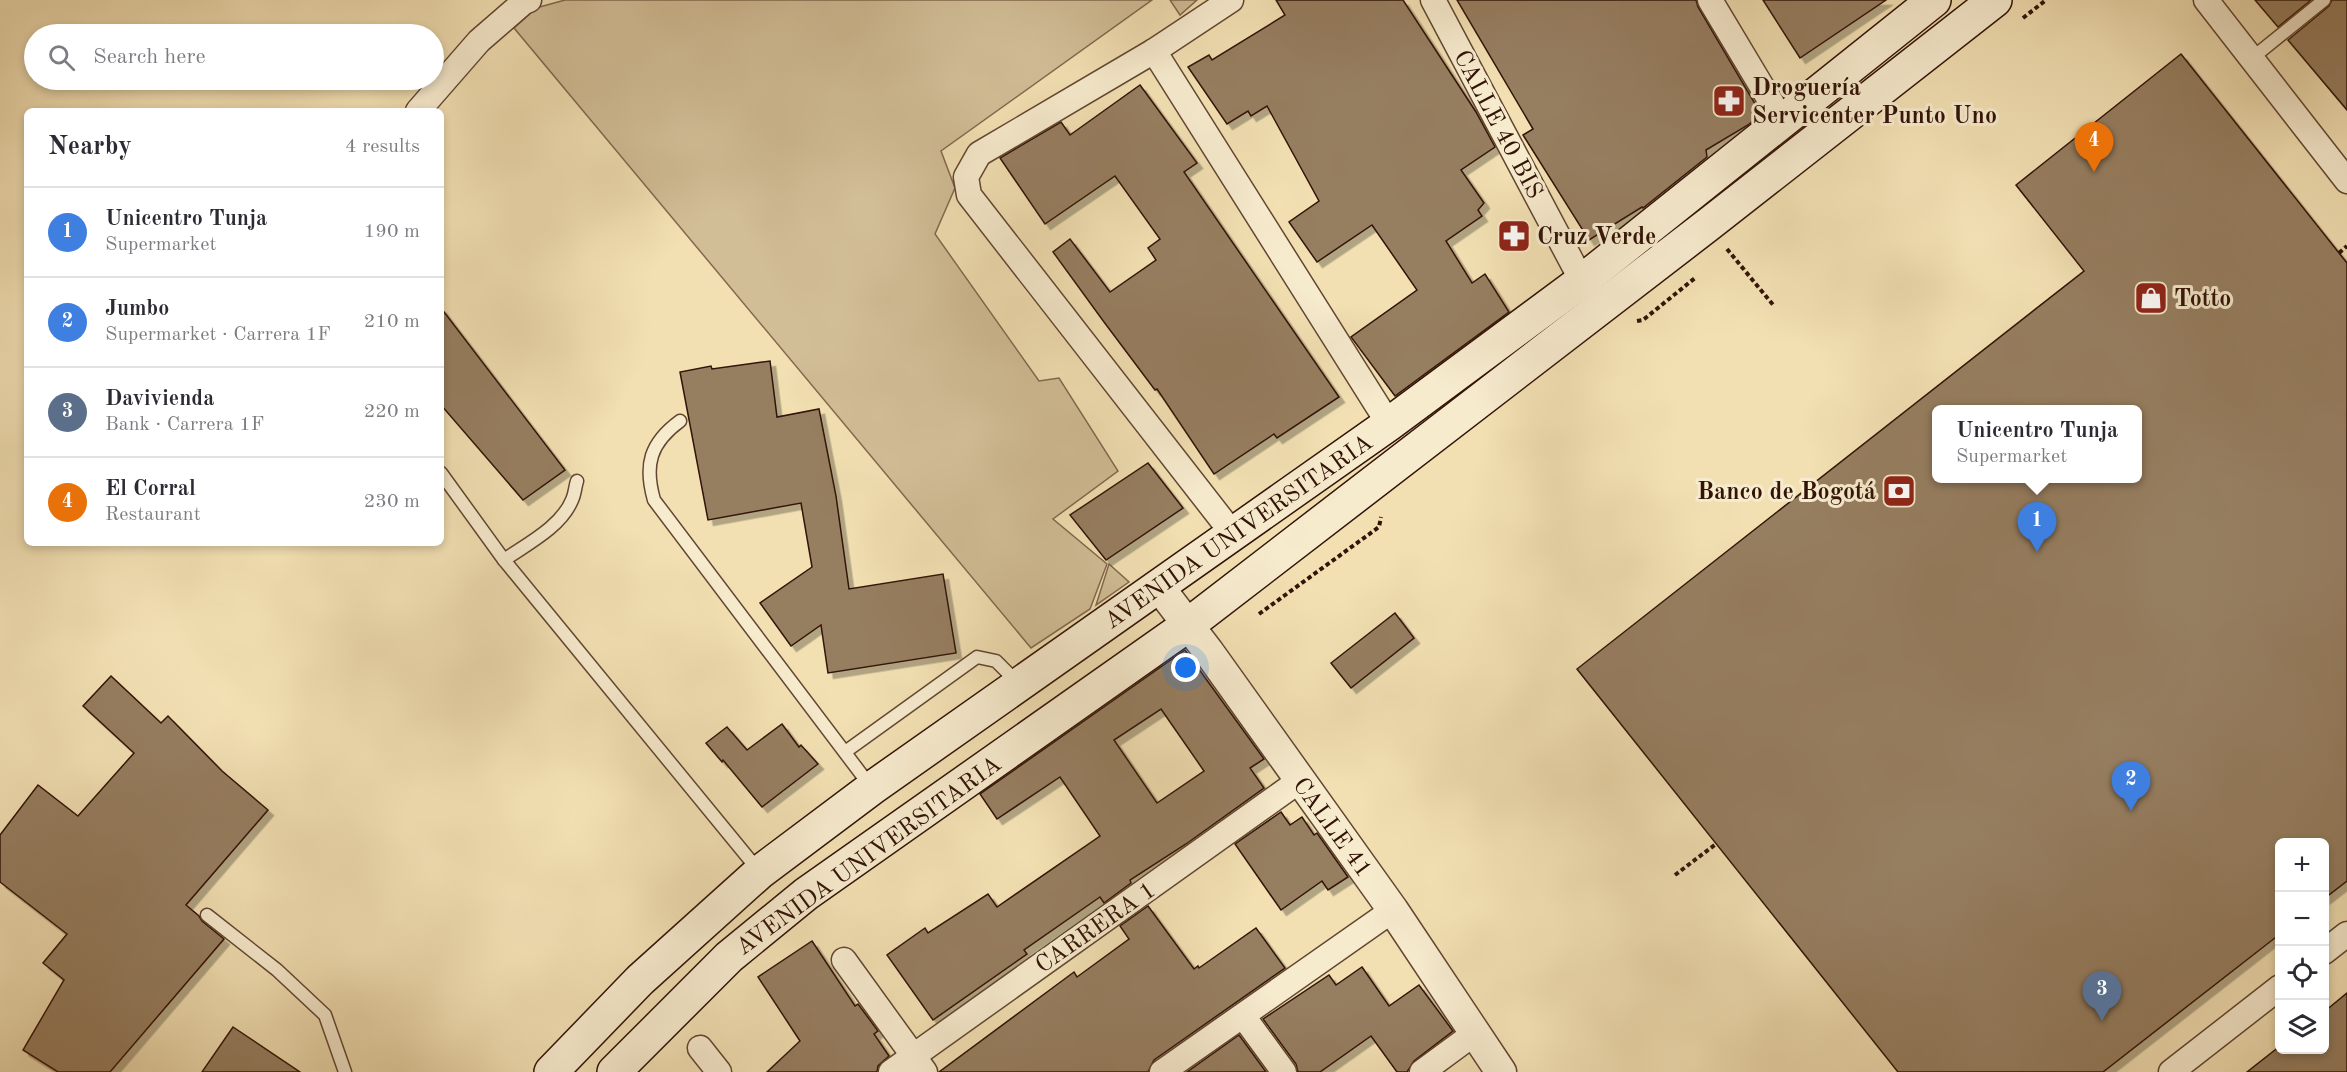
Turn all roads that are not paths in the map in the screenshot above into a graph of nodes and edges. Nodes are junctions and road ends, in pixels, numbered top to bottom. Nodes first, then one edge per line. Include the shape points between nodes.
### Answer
1 (529, 0) edge
2 (1231, 0) edge
3 (1433, 0) edge
4 (1710, 0) edge
5 (1934, 0) edge
6 (1995, 0) edge
7 (2206, 0) edge
8 (2324, 0) edge
9 (1154, 51) junction
10 (2252, 59) junction
11 (444, 81) edge
12 (436, 90) edge
13 (421, 108) edge
14 (1783, 122) junction
15 (2347, 181) edge
16 (1582, 281) junction
17 (680, 422) dead end
18 (1389, 424) junction
19 (444, 476) edge
20 (577, 481) dead end
21 (1233, 534) junction
22 (504, 560) junction
23 (1159, 587) junction
24 (1188, 625) junction
25 (1020, 685) junction
26 (844, 752) junction
27 (1299, 781) junction
28 (872, 788) junction
29 (760, 872) junction
30 (1393, 910) junction
31 (207, 915) dead end
32 (2347, 934) edge
33 (2329, 949) edge
34 (844, 960) dead end
35 (2275, 991) edge
36 (1243, 1016) junction
37 (1475, 1033) junction
38 (700, 1048) dead end
39 (920, 1064) edge
40 (345, 1072) edge
41 (551, 1072) edge
42 (614, 1072) edge
43 (719, 1072) edge
44 (891, 1072) edge
45 (1162, 1072) edge
46 (1284, 1072) edge
47 (1422, 1072) edge
48 (1501, 1072) edge
49 (2171, 1072) edge

1 - 11 street via 479,41
2 - 9 street
3 - 16 street, CALLE 40 BIS
4 - 14 street
5 - 14 main road, AVENIDA UNIVERSITARIA
6 - 24 main road, AVENIDA UNIVERSITARIA
7 - 10 street
8 - 10 lane
9 - 18 street
9 - 21 street via 979,154 966,177 969,195
10 - 15 street
12 - 13 street
14 - 16 main road, AVENIDA UNIVERSITARIA
16 - 18 main road, AVENIDA UNIVERSITARIA
17 - 26 lane via 664,433 655,448 649,483 654,500
18 - 21 main road, AVENIDA UNIVERSITARIA
19 - 22 lane
20 - 22 lane via 566,511 550,528
21 - 23 main road, AVENIDA UNIVERSITARIA
22 - 29 lane
23 - 24 street, CALLE 41
23 - 25 main road, AVENIDA UNIVERSITARIA
24 - 27 street, CALLE 41
24 - 42 main road, AVENIDA UNIVERSITARIA via 806,894 729,957
25 - 26 lane via 996,661 976,657
25 - 28 main road, AVENIDA UNIVERSITARIA
26 - 28 lane
27 - 30 street, CALLE 41
27 - 39 street, CARRERA 1
28 - 29 main road, AVENIDA UNIVERSITARIA
29 - 41 main road, AVENIDA UNIVERSITARIA via 640,980
30 - 36 street
30 - 37 street, CALLE 41
31 - 40 lane via 277,970 325,1015
32 - 33 street
34 - 39 street
35 - 49 street
36 - 45 street
36 - 46 street
37 - 47 street
37 - 48 street, CALLE 41
38 - 43 street
39 - 44 street, CARRERA 1

